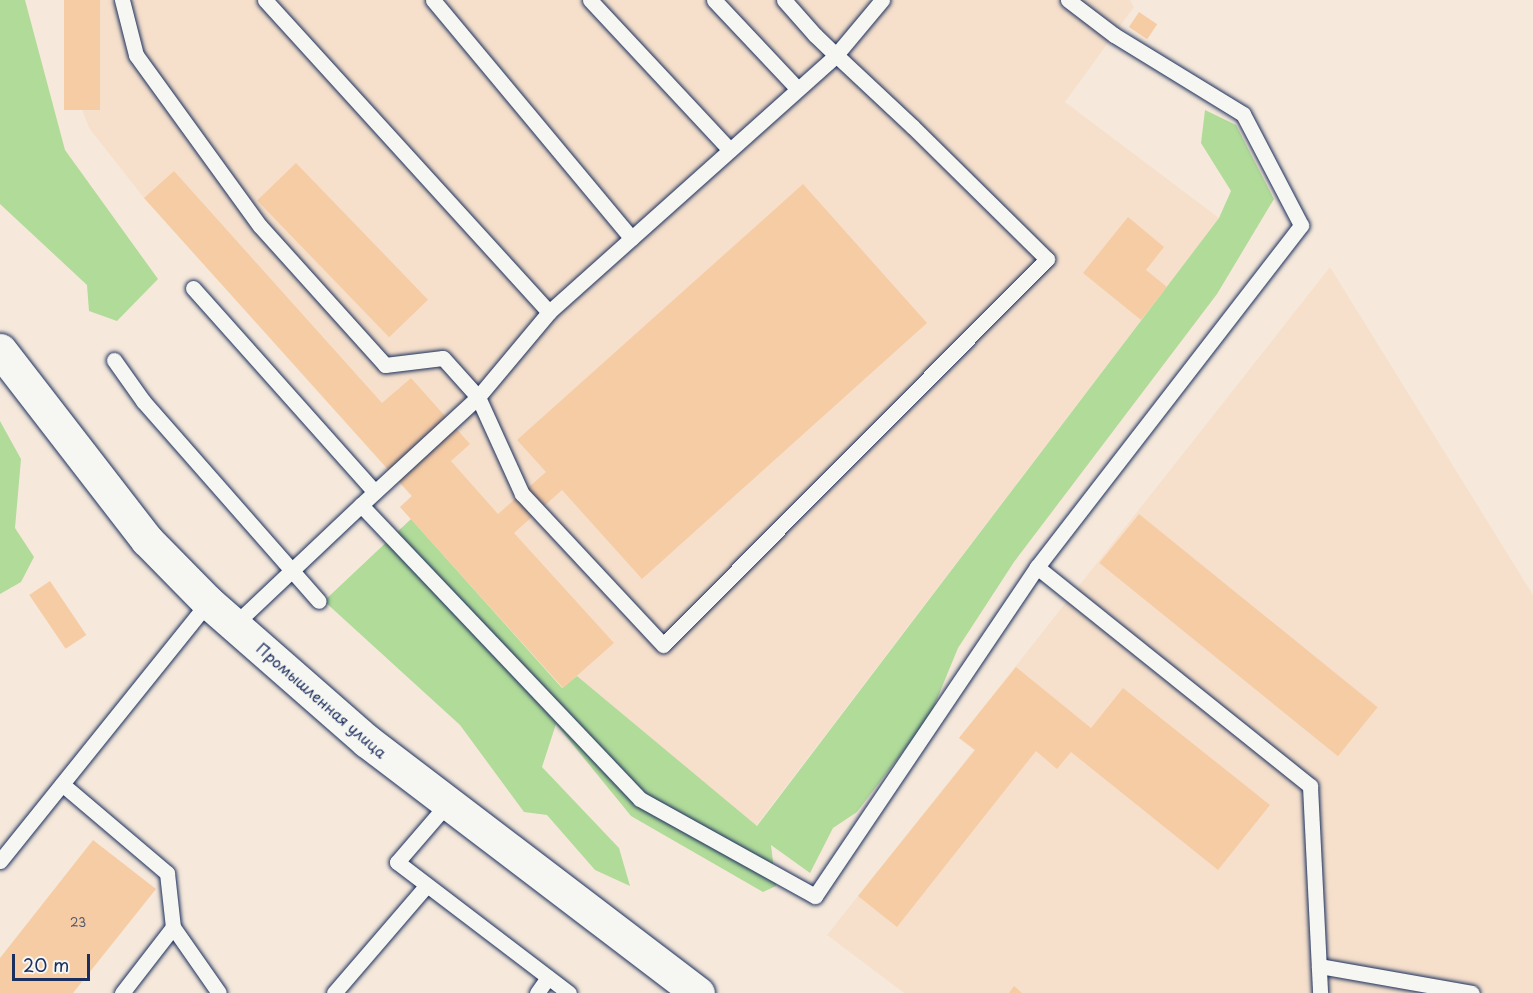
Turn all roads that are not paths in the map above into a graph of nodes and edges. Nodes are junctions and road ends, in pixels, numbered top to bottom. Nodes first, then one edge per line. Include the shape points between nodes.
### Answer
1 (122, 0) edge
2 (265, 0) edge
3 (433, 0) edge
4 (590, 0) edge
5 (714, 0) edge
6 (784, 0) edge
7 (882, 0) edge
8 (1068, 0) edge
9 (836, 55) junction
10 (798, 89) junction
11 (730, 150) junction
12 (631, 238) junction
13 (193, 288) dead end
14 (549, 312) junction
15 (0, 350) edge
16 (114, 360) dead end
17 (478, 397) junction
18 (375, 492) junction
19 (361, 505) junction
20 (1037, 567) junction
21 (292, 570) junction
22 (319, 601) dead end
23 (208, 602) junction
24 (234, 625) junction
25 (62, 784) junction
26 (448, 802) junction
27 (0, 861) edge
28 (426, 886) junction
29 (173, 927) junction
30 (1319, 966) junction
31 (548, 977) junction
32 (122, 993) edge
33 (219, 993) edge
34 (334, 993) edge
35 (537, 993) edge
36 (569, 993) edge
37 (698, 993) edge
38 (1320, 993) edge
39 (1472, 993) edge

1 - 17 lane via 136,55 275,243 386,366 443,358
2 - 14 lane
3 - 12 lane
4 - 11 lane
5 - 10 lane
6 - 9 lane
7 - 9 lane
8 - 20 lane via 1114,35 1243,114 1301,225
9 - 10 lane
9 - 17 lane via 1047,259 663,645 522,494
10 - 11 lane
11 - 12 lane
12 - 14 lane
13 - 18 lane
14 - 17 lane
15 - 23 street, Промышленная улица via 147,540
16 - 21 lane via 143,401
17 - 18 lane
18 - 19 lane
19 - 20 lane via 640,799 815,896
19 - 21 lane
20 - 30 lane via 1310,786
21 - 22 lane
21 - 24 lane
23 - 24 street, Промышленная улица
23 - 25 lane
24 - 26 street, Промышленная улица via 367,741
25 - 27 lane
25 - 29 lane via 167,873
26 - 28 lane via 397,862
26 - 37 street, Промышленная улица
28 - 31 lane
28 - 34 lane
29 - 32 lane
29 - 33 lane
30 - 38 lane
30 - 39 lane
31 - 35 lane
31 - 36 lane

